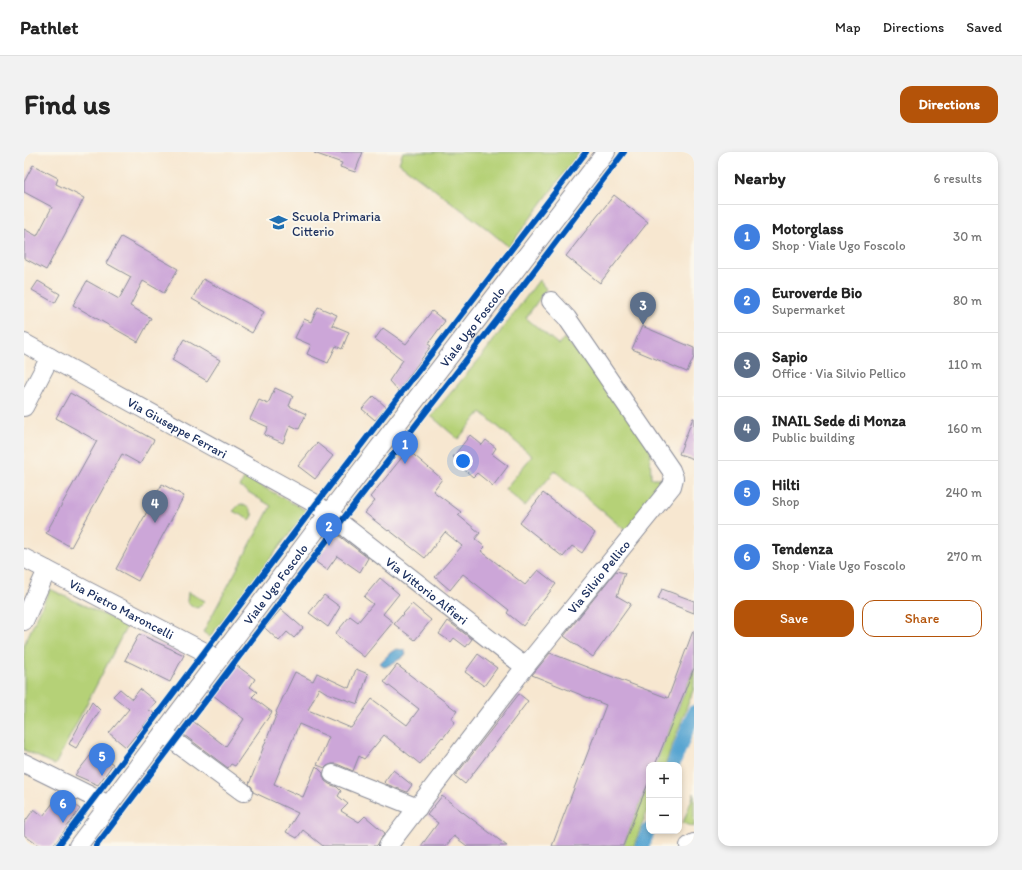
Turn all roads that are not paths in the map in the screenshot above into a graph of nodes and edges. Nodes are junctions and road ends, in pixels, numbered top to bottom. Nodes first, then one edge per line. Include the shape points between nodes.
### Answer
1 (606, 152) edge
2 (551, 301) dead end
3 (24, 343) edge
4 (50, 357) junction
5 (24, 407) edge
6 (328, 514) junction
7 (24, 558) edge
8 (47, 570) junction
9 (24, 621) edge
10 (218, 660) junction
11 (525, 667) junction
12 (163, 733) junction
13 (24, 763) edge
14 (333, 774) dead end
15 (243, 792) dead end
16 (109, 805) junction
17 (418, 808) junction
18 (694, 843) edge
19 (78, 846) edge
20 (388, 846) edge
21 (690, 846) edge

1 - 6 street, Viale Ugo Foscolo
2 - 11 street, Via Silvio Pellico via 571,324 674,478 669,491
3 - 4 street, Via Giuseppe Ferrari
4 - 5 street
4 - 6 street, Via Giuseppe Ferrari via 316,504
6 - 10 street, Viale Ugo Foscolo
6 - 11 street, Via Vittorio Alfieri
7 - 8 street, Via Pietro Maroncelli
8 - 9 street
8 - 10 street, Via Pietro Maroncelli
10 - 12 street, Viale Ugo Foscolo
11 - 17 street, Via Silvio Pellico
12 - 15 street
12 - 16 street, Viale Ugo Foscolo
13 - 16 street
14 - 17 street
16 - 19 street, Viale Ugo Foscolo
17 - 20 street, Via Silvio Pellico
18 - 21 street

